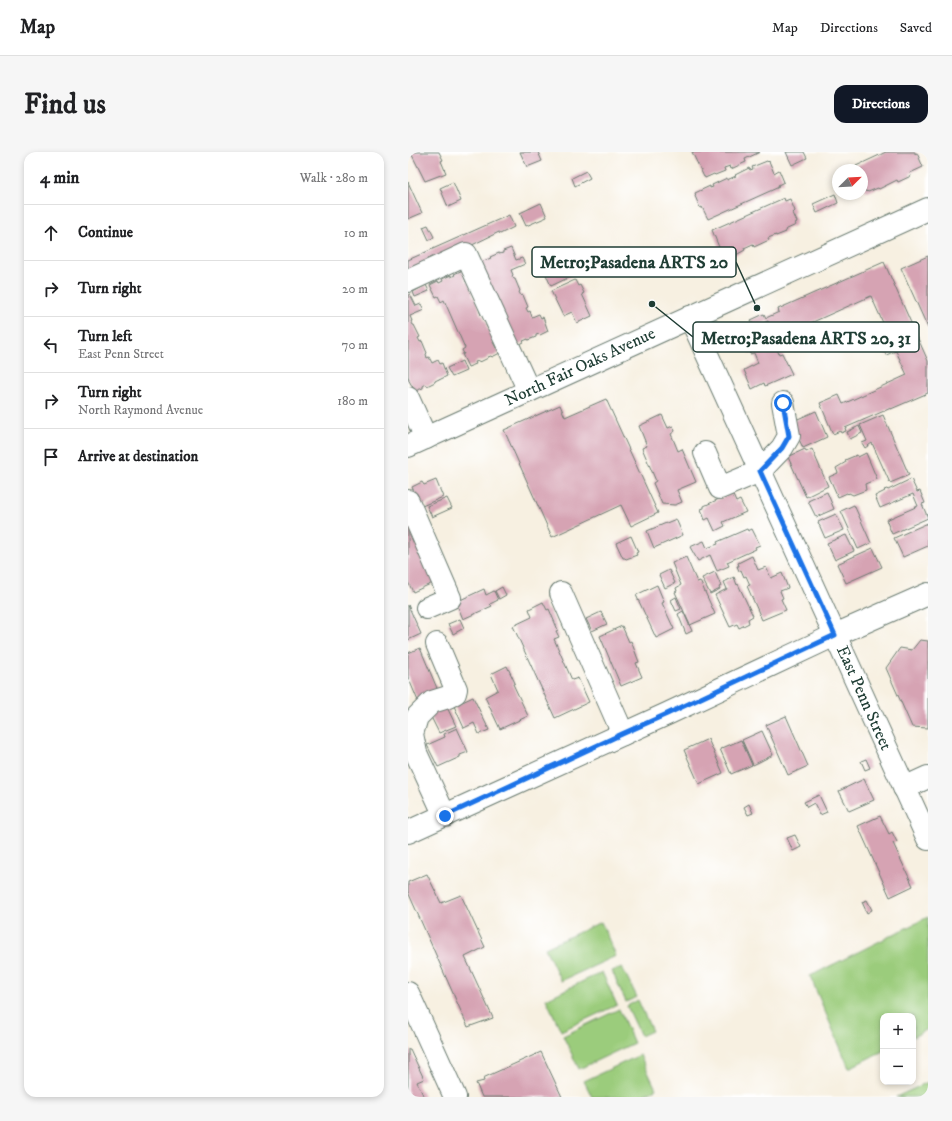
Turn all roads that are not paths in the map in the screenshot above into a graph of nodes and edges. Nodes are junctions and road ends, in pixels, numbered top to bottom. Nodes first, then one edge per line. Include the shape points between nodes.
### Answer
1 (928, 209) edge
2 (408, 281) edge
3 (690, 317) junction
4 (529, 390) junction
5 (408, 398) edge
6 (783, 403) dead end
7 (417, 442) edge
8 (705, 453) dead end
9 (760, 471) junction
10 (408, 501) edge
11 (561, 593) dead end
12 (928, 594) edge
13 (427, 608) dead end
14 (835, 635) junction
15 (437, 644) dead end
16 (622, 734) junction
17 (928, 777) edge
18 (904, 788) junction
19 (445, 816) junction
20 (408, 832) edge
21 (928, 839) edge
22 (408, 993) edge
23 (455, 1097) edge

1 - 3 street, North Fair Oaks Avenue
2 - 4 street via 466,254
3 - 4 street, North Fair Oaks Avenue
3 - 9 street, East Penn Street
4 - 7 street, North Fair Oaks Avenue
5 - 7 street
6 - 9 street via 789,436 782,448
8 - 9 street via 720,488
9 - 14 street, East Penn Street
10 - 13 street via 450,598
11 - 16 street
12 - 14 street
14 - 16 street
14 - 18 street, East Penn Street
15 - 19 street via 456,689 455,693 432,702 417,717 412,734 416,753
16 - 19 street
17 - 18 street
18 - 21 street, East Penn Street
19 - 20 street
22 - 23 street

